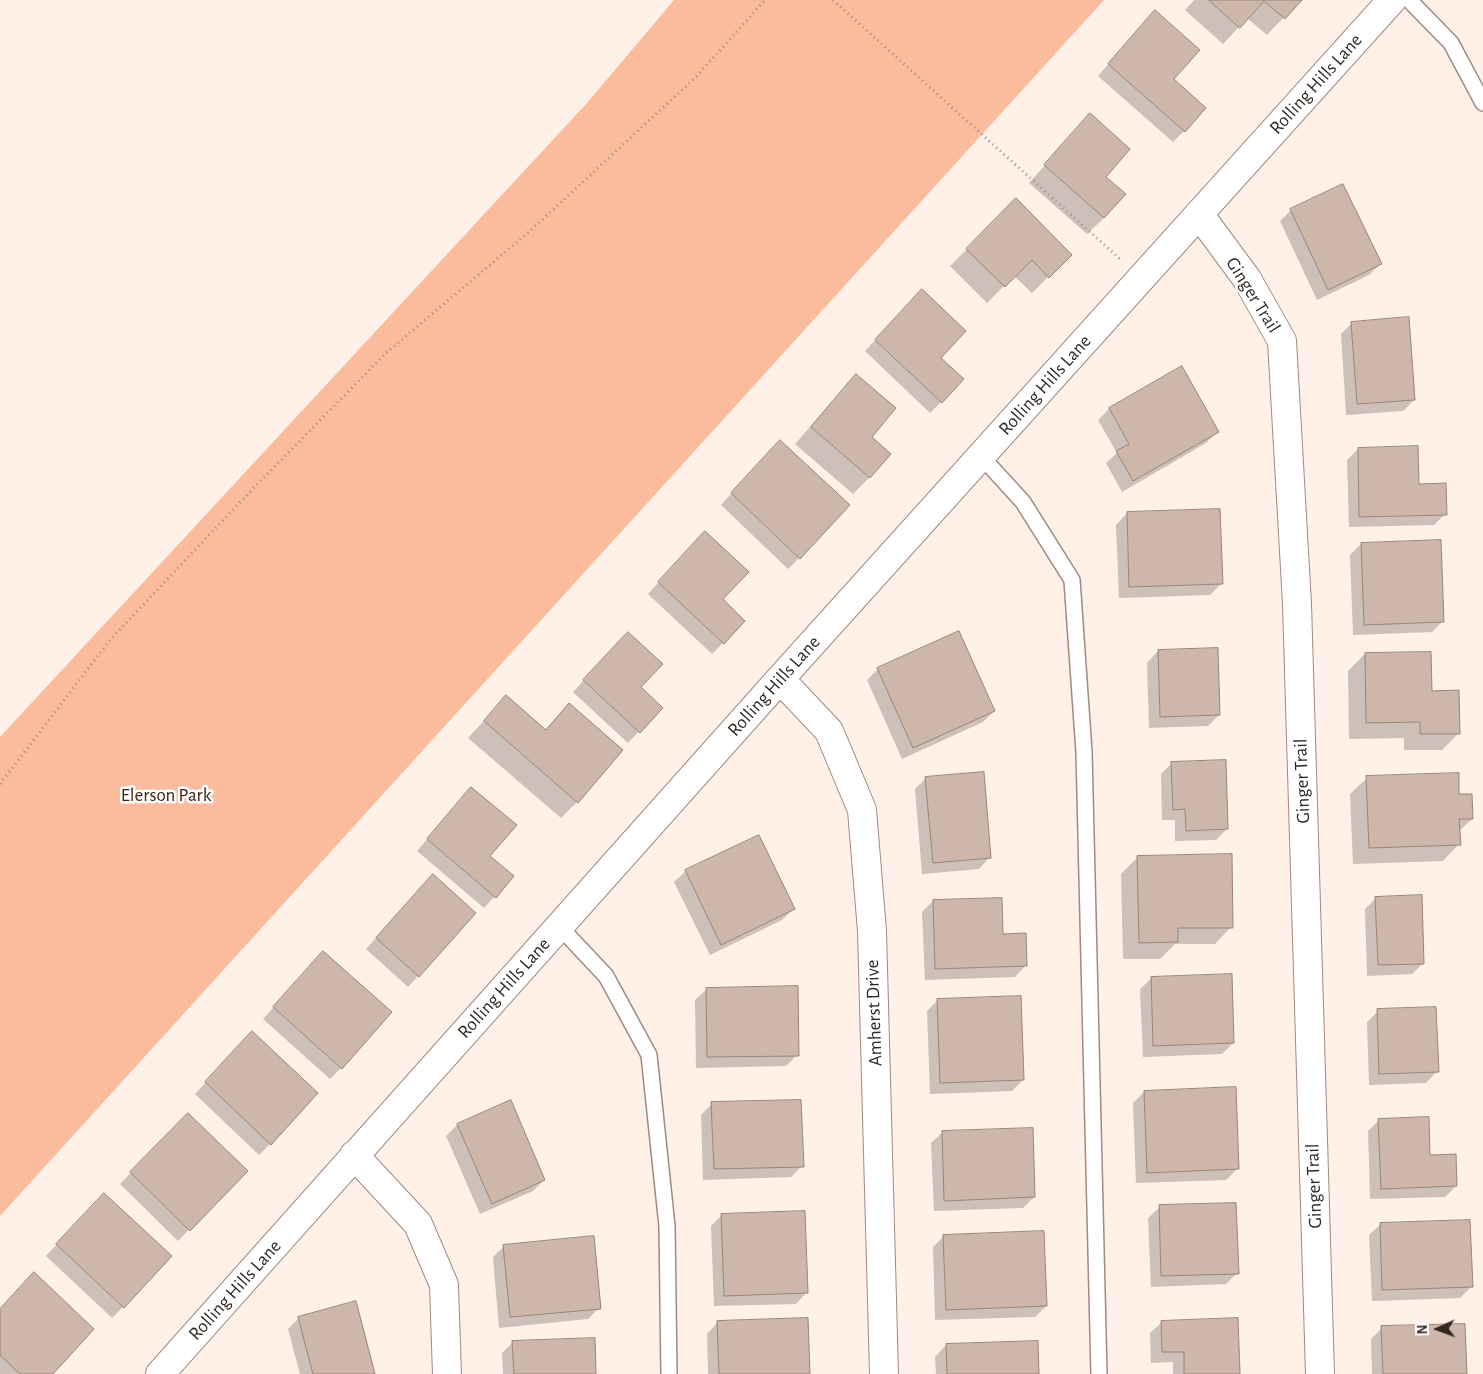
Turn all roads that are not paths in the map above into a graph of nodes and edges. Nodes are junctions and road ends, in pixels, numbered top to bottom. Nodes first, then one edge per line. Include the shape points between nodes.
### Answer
1 (1392, 0) edge
2 (1409, 0) edge
3 (1483, 103) edge
4 (1199, 214) junction
5 (981, 456) junction
6 (780, 679) junction
7 (559, 926) junction
8 (354, 1155) junction
9 (160, 1374) edge
10 (448, 1374) edge
11 (669, 1374) edge
12 (884, 1374) edge
13 (1099, 1374) edge
14 (1320, 1374) edge

1 - 4 street, Rolling Hills Lane
2 - 3 lane via 1451,43
4 - 5 street, Rolling Hills Lane
4 - 14 street, Ginger Trail via 1247,279 1282,341 1297,614
5 - 6 street, Rolling Hills Lane
5 - 13 lane via 1024,502 1072,580 1084,752
6 - 7 street, Rolling Hills Lane
6 - 12 street, Amherst Drive via 829,730 862,810 872,931
7 - 8 street, Rolling Hills Lane
7 - 11 lane via 606,976 649,1055 667,1226
8 - 9 street, Rolling Hills Lane
8 - 10 street via 418,1224 444,1285

